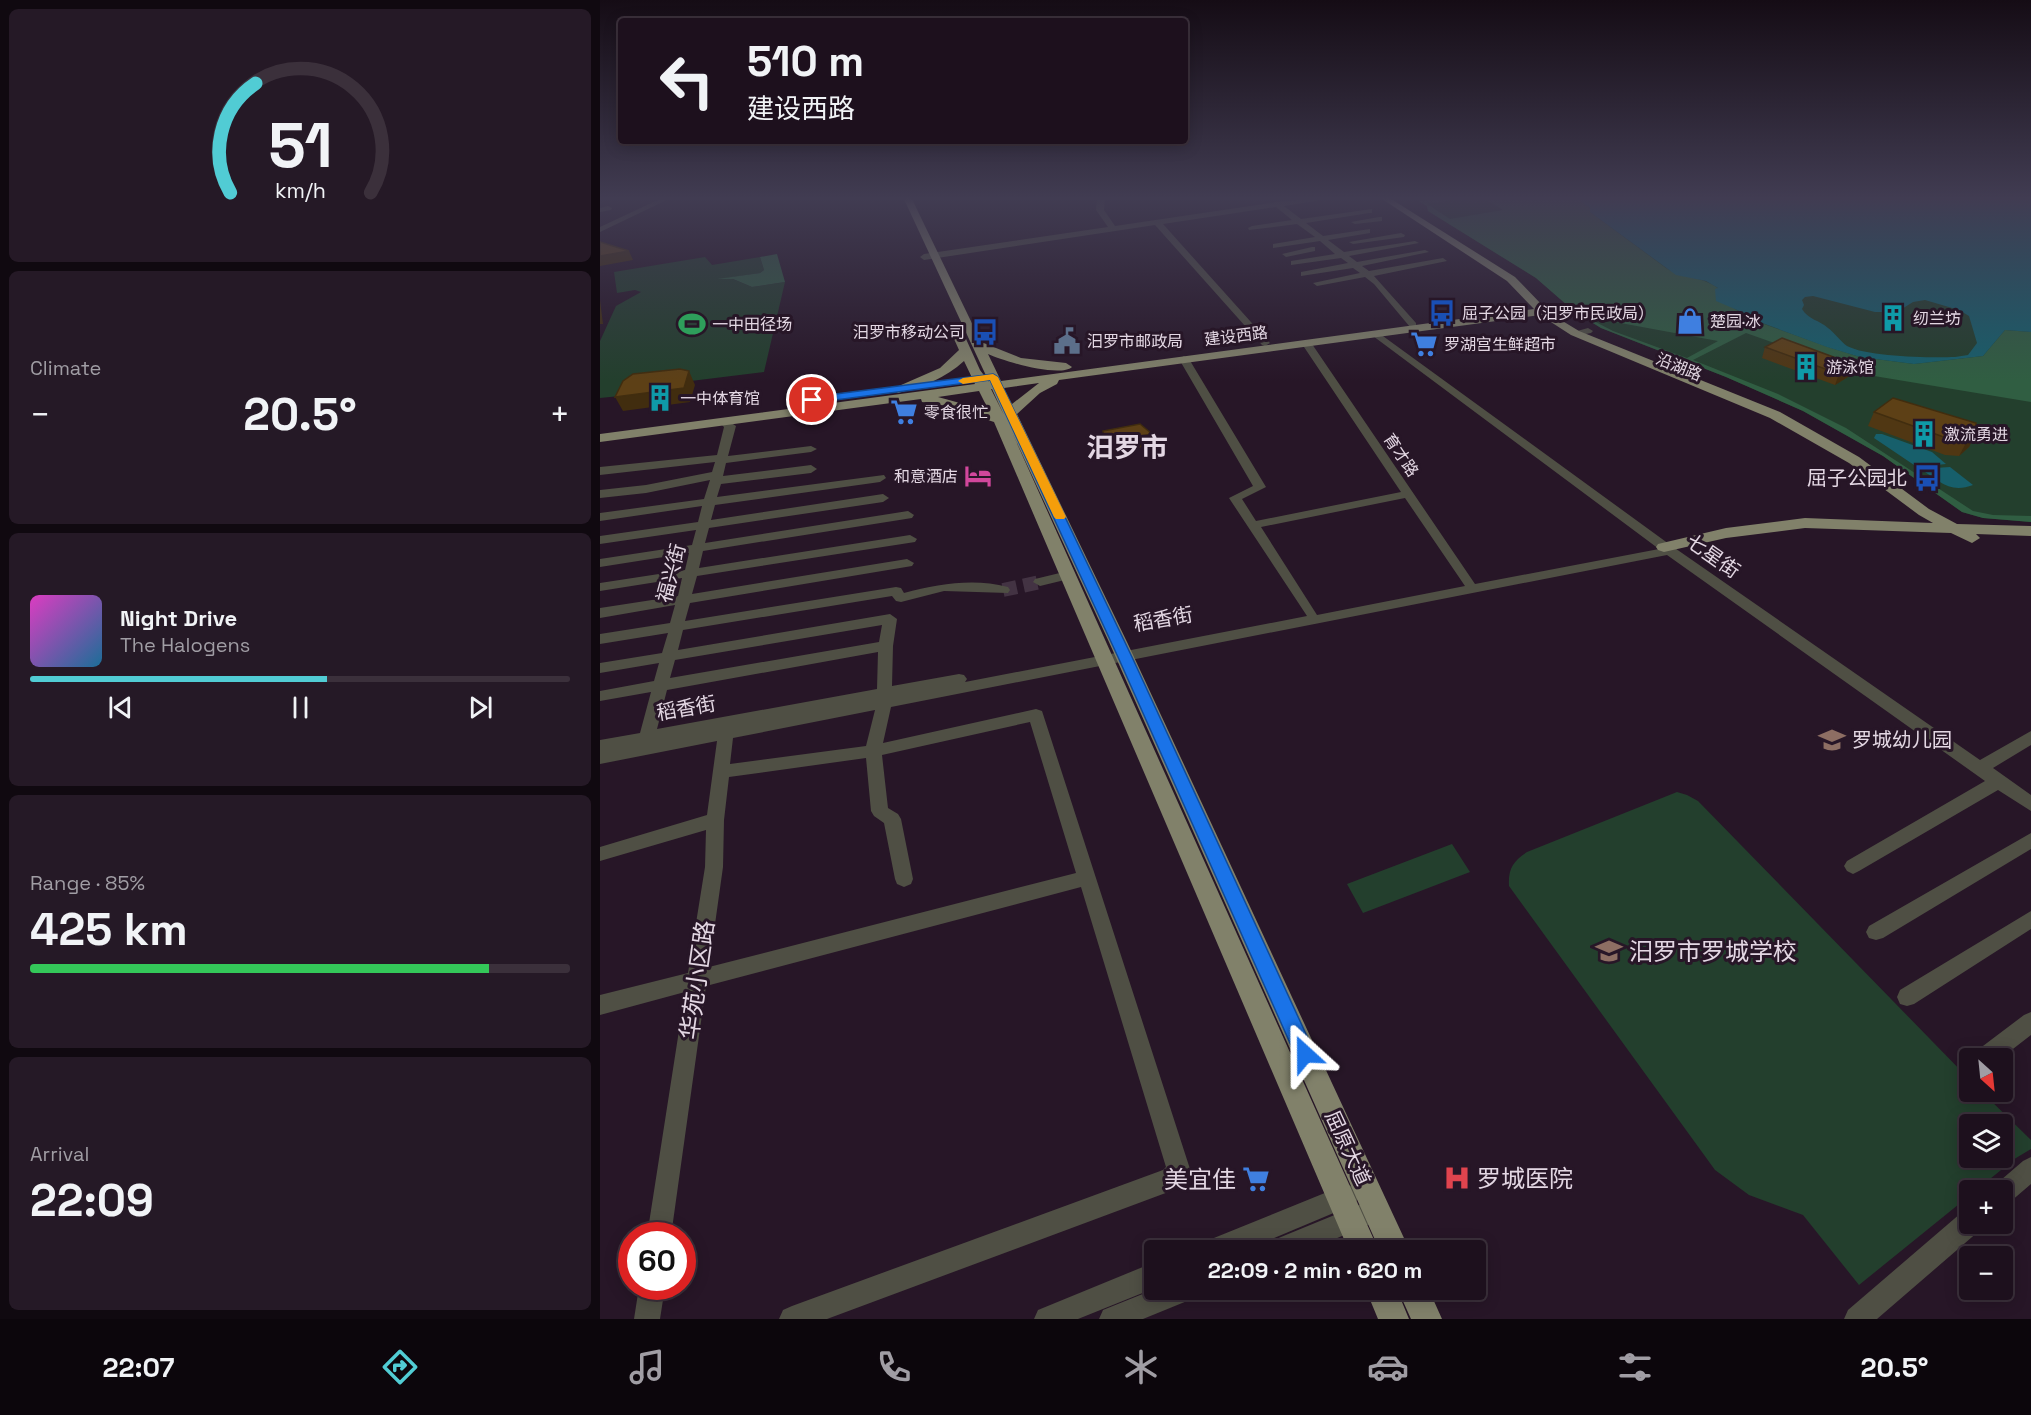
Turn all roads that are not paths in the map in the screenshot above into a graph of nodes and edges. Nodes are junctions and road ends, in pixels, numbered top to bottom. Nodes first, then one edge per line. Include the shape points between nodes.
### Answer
1 (930, 259) edge
2 (930, 259) edge
3 (1190, 259) edge
4 (1321, 259) edge
5 (1347, 259) edge
6 (1386, 259) edge
7 (1479, 259) edge
8 (1489, 259) edge
9 (1443, 261) dead end
10 (1294, 263) dead end
11 (1354, 264) junction
12 (1304, 274) dead end
13 (1367, 274) junction
14 (1317, 283) dead end
15 (1545, 308) junction
16 (1413, 325) junction
17 (1581, 332) junction
18 (1376, 334) junction
19 (1265, 343) junction
20 (1307, 344) junction
21 (970, 346) junction
22 (1184, 359) junction
23 (1068, 371) junction
24 (988, 381) junction
25 (898, 389) junction
26 (913, 397) junction
27 (1006, 415) junction
28 (725, 422) junction
29 (600, 428) edge
30 (600, 438) edge
31 (811, 450) dead end
32 (721, 458) junction
33 (811, 469) dead end
34 (600, 471) edge
35 (716, 478) junction
36 (880, 478) dead end
37 (600, 494) edge
38 (1407, 494) junction
39 (883, 498) dead end
40 (710, 502) junction
41 (1924, 512) junction
42 (908, 515) dead end
43 (600, 517) edge
44 (704, 525) junction
45 (1253, 525) junction
46 (1900, 525) junction
47 (1949, 527) junction
48 (2031, 531) edge
49 (1971, 533) junction
50 (910, 539) dead end
51 (600, 540) edge
52 (2031, 542) edge
53 (698, 548) junction
54 (1667, 549) junction
55 (600, 563) edge
56 (907, 563) dead end
57 (691, 573) junction
58 (1068, 575) junction
59 (1040, 582) tunnel mouth
60 (1468, 583) junction
61 (600, 587) edge
62 (1003, 590) tunnel mouth
63 (684, 599) junction
64 (600, 613) edge
65 (1311, 613) junction
66 (676, 626) junction
67 (600, 639) edge
68 (886, 646) junction
69 (1113, 654) junction
70 (669, 656) junction
71 (600, 668) edge
72 (661, 686) junction
73 (600, 696) edge
74 (884, 699) junction
75 (727, 728) junction
76 (647, 737) junction
77 (2031, 738) edge
78 (600, 746) edge
79 (873, 751) junction
80 (600, 758) edge
81 (1980, 768) junction
82 (721, 772) junction
83 (1999, 781) junction
84 (2031, 804) edge
85 (715, 820) junction
86 (2031, 840) edge
87 (600, 854) edge
88 (1853, 866) dead end
89 (1087, 878) junction
90 (904, 879) dead end
91 (2031, 919) edge
92 (1876, 932) dead end
93 (697, 980) junction
94 (1907, 997) dead end
95 (600, 1005) edge
96 (2031, 1022) edge
97 (1997, 1048) edge
98 (2031, 1169) edge
99 (2013, 1185) edge
100 (1341, 1199) junction
101 (1371, 1199) junction
102 (1350, 1221) junction
103 (661, 1222) edge
104 (1959, 1231) edge
105 (1240, 1240) edge
106 (1304, 1240) edge
107 (1359, 1240) edge
108 (1390, 1240) edge
109 (1144, 1279) edge
110 (650, 1300) edge
111 (1159, 1300) edge
112 (1385, 1300) edge
113 (1418, 1300) edge
114 (647, 1319) edge
115 (792, 1319) edge
116 (1047, 1319) edge
117 (1112, 1319) edge
118 (1394, 1319) edge
119 (1427, 1319) edge
120 (1857, 1319) edge

1 - 21 main road, 屈原大道 via 949,315
2 - 21 main road, 屈原大道
3 - 19 street
4 - 10 street
5 - 11 street
6 - 11 street
7 - 15 main road, 沿湖路
8 - 15 main road, 沿湖路 via 1519,278
9 - 13 street
11 - 12 street
11 - 13 street
13 - 14 street
13 - 16 street
15 - 16 main road, 建设西路
15 - 17 main road, 沿湖路
15 - 18 main road, 建设西路
16 - 19 main road, 建设西路
17 - 41 main road, 沿湖路 via 1775,415 1854,460
17 - 49 main road, 沿湖路 via 1730,388 1808,423 1879,466
18 - 20 main road, 建设西路
18 - 54 street, 七星街
19 - 23 main road, 建设西路
20 - 22 main road, 建设西路
20 - 38 street, 育才路
21 - 23 main road
21 - 24 main road, 屈原大道
21 - 25 main road via 957,362 942,371
22 - 23 main road, 建设西路
22 - 45 street via 1260,487 1235,498
23 - 24 main road, 建设西路
23 - 27 main road
24 - 25 main road, 建设西路
24 - 26 main road, 建设西路
24 - 27 main road, 屈原大道
25 - 29 main road, 建设西路
26 - 27 main road
26 - 28 main road, 建设西路
27 - 58 main road, 屈原大道
27 - 69 main road, 屈原大道
28 - 30 main road, 建设西路
28 - 32 street, 福兴街 via 730,426
31 - 32 street
32 - 34 street
32 - 35 street, 福兴街
33 - 35 street
35 - 37 street
35 - 40 street, 福兴街
36 - 40 street
38 - 45 street
38 - 60 street, 育才路
39 - 44 street
40 - 43 street
40 - 44 street, 福兴街
41 - 46 main road, 沿湖路 via 1918,520
41 - 47 main road, 沿湖路
42 - 53 street
44 - 51 street
44 - 53 street, 福兴街
45 - 65 street
46 - 47 main road, 沿湖路
46 - 54 main road, 沿湖路 via 1805,523 1726,533
47 - 49 main road, 沿湖路
48 - 49 main road, 沿湖路
49 - 52 main road, 沿湖路
49 - 54 main road, 沿湖路 via 1785,534
50 - 57 street
53 - 55 street
53 - 57 street, 福兴街
54 - 60 street, 稻香街
54 - 69 street
54 - 81 street, 七星街
56 - 63 street
57 - 61 street
57 - 63 street, 福兴街
58 - 59 street
58 - 69 main road, 屈原大道
60 - 65 street, 稻香街
62 - 66 street via 944,587 901,598 896,591
63 - 64 street
63 - 66 street, 福兴街
65 - 69 street, 稻香街
66 - 67 street
66 - 70 street, 福兴街
68 - 70 street via 890,618
68 - 72 street
68 - 74 street
69 - 74 street
69 - 100 main road, 屈原大道
69 - 101 main road, 屈原大道
70 - 71 street
70 - 72 street, 福兴街
72 - 73 street
72 - 76 street, 福兴街
74 - 75 street
74 - 79 street
75 - 76 street, 稻香街
75 - 80 street
75 - 82 street, 华苑小区路
76 - 78 street, 稻香街
77 - 81 street
79 - 82 street
79 - 89 street via 1036,715
79 - 90 street via 880,811 892,819
81 - 83 street, 七星街
82 - 85 street, 华苑小区路
83 - 84 street, 七星街
83 - 88 street
85 - 87 street
85 - 93 street, 华苑小区路 via 714,867
86 - 92 street
89 - 93 street
89 - 115 street via 1178,1169 1171,1179
91 - 94 street
93 - 95 street
93 - 103 street, 华苑小区路
96 - 97 street
98 - 99 street
100 - 101 street
100 - 102 main road, 屈原大道
100 - 105 street
101 - 102 street
101 - 108 main road, 屈原大道
102 - 106 street
102 - 107 main road, 屈原大道
104 - 120 street
109 - 116 street
110 - 114 street
111 - 117 street
112 - 118 main road
113 - 119 main road

